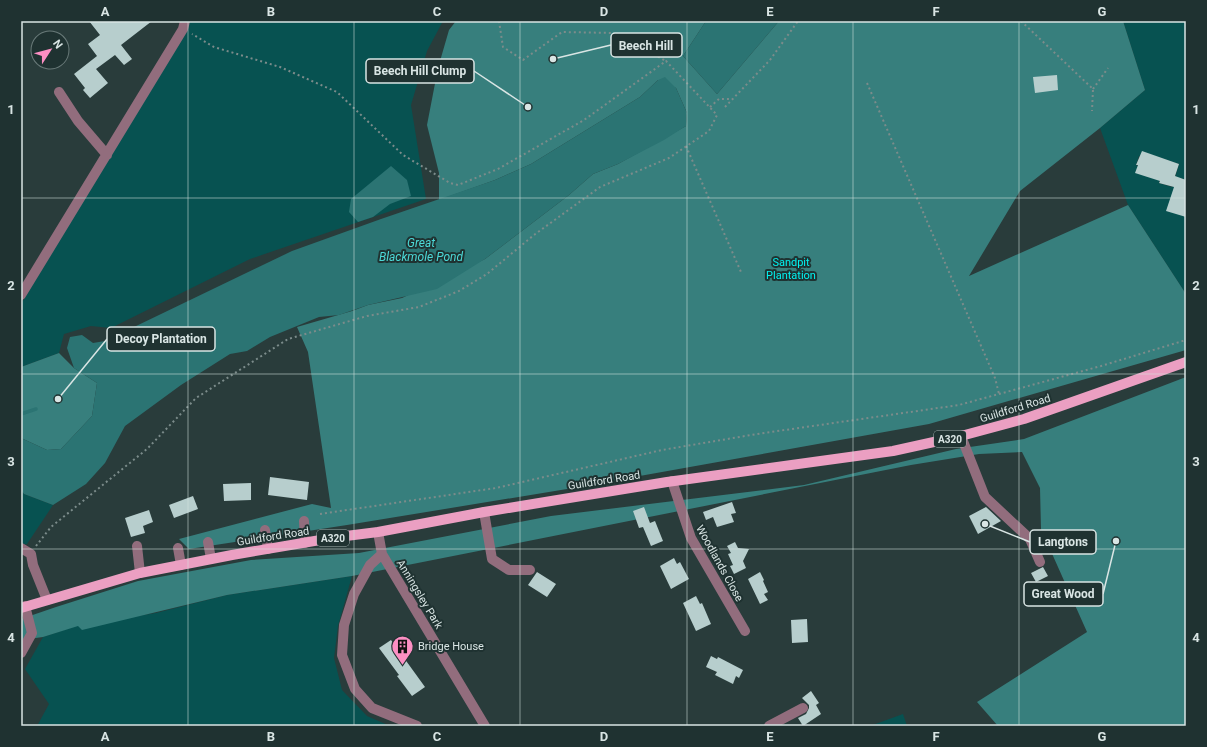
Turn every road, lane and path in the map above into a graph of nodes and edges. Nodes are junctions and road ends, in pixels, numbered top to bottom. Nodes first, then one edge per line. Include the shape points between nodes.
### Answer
1 (498, 21) edge
2 (798, 21) edge
3 (1021, 21) edge
4 (184, 25) edge
5 (666, 61) junction
6 (1108, 68) dead end
7 (867, 83) dead end
8 (1093, 89) junction
9 (59, 92) dead end
10 (733, 99) junction
11 (710, 107) junction
12 (725, 107) dead end
13 (1092, 111) dead end
14 (686, 146) junction
15 (107, 155) junction
16 (741, 272) dead end
17 (21, 295) edge
18 (1186, 340) edge
19 (1186, 362) edge
20 (999, 394) junction
21 (961, 436) junction
22 (672, 482) junction
23 (484, 512) junction
24 (320, 514) dead end
25 (304, 521) dead end
26 (265, 530) dead end
27 (378, 532) junction
28 (208, 542) dead end
29 (305, 543) junction
30 (137, 546) dead end
31 (21, 548) edge
32 (178, 548) dead end
33 (268, 549) junction
34 (31, 554) junction
35 (382, 554) junction
36 (211, 559) junction
37 (1040, 562) dead end
38 (180, 565) junction
39 (530, 570) dead end
40 (140, 573) junction
41 (47, 600) junction
42 (23, 607) edge
43 (745, 631) dead end
44 (21, 653) edge
45 (803, 708) dead end
46 (417, 726) edge
47 (486, 726) edge
48 (769, 726) edge

1 - 5 path via 503,47 523,60 562,32 613,33
2 - 10 path via 770,60
3 - 8 path
4 - 5 path via 214,47 280,67 337,92 403,155 450,183 458,185 498,168 578,124
4 - 15 street
5 - 11 path
6 - 8 path
7 - 20 path via 995,378
8 - 13 path
9 - 15 street via 78,121
10 - 11 path via 719,99
10 - 12 path
11 - 14 path via 717,114 709,131
14 - 16 path
14 - 34 path via 669,158 600,187 534,235 487,274 459,291 419,307 367,316 288,339 196,398 147,449 51,527
15 - 17 street
18 - 20 path, Guildford Road
19 - 21 main road, Guildford Road / A320 via 1024,420
20 - 24 path, Guildford Road via 959,405 662,450 496,488
21 - 22 main road, Guildford Road / A320 via 893,451
21 - 37 street via 985,497 1030,538
22 - 23 main road, Guildford Road / A320
22 - 43 street, Woodlands Close via 691,538
23 - 27 main road, Guildford Road / A320
23 - 39 street via 492,559 509,570
25 - 29 street
26 - 33 street
27 - 29 main road, Guildford Road / A320
27 - 35 street, Anningsley Park
28 - 36 street
29 - 33 main road, Guildford Road / A320
30 - 40 street
31 - 34 street
32 - 38 street
33 - 36 main road, Guildford Road / A320
34 - 41 street via 33,566
35 - 46 street via 370,566 354,594 344,625 342,655 355,689 372,708
35 - 47 street, Anningsley Park
36 - 38 main road, Guildford Road / A320
38 - 40 main road, Guildford Road / A320
40 - 41 main road, Guildford Road / A320
41 - 42 main road, Guildford Road / A320
42 - 44 street via 32,633
45 - 48 street

